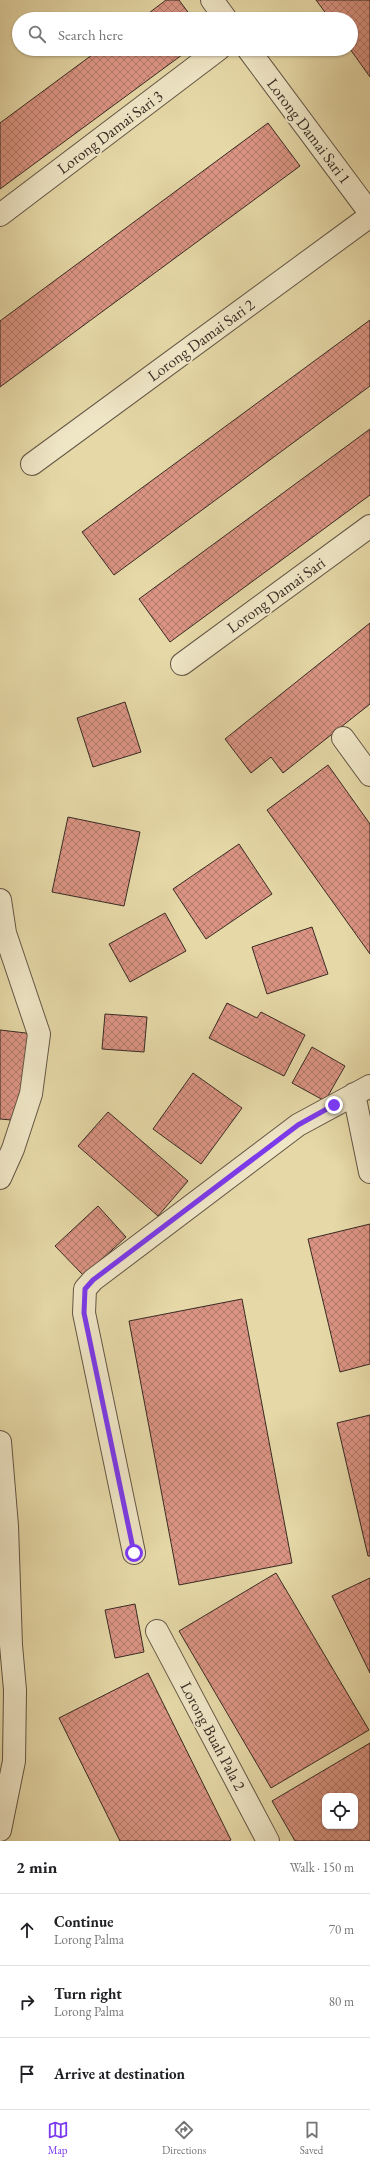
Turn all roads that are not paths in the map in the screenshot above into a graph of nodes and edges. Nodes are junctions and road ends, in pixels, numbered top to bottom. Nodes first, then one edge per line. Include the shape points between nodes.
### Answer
1 (212, 0) edge
2 (221, 12) edge
3 (210, 56) edge
4 (253, 56) edge
5 (370, 214) edge
6 (0, 215) edge
7 (32, 464) dead end
8 (370, 526) edge
9 (182, 664) dead end
10 (343, 738) dead end
11 (370, 775) edge
12 (0, 900) edge
13 (362, 1090) edge
14 (370, 1172) edge
15 (0, 1178) edge
16 (0, 1442) edge
17 (134, 1553) dead end
18 (157, 1631) dead end
19 (0, 1830) edge
20 (268, 1841) edge

1 - 2 street
3 - 6 street, Lorong Damai Sari 3
4 - 5 street, Lorong Damai Sari 1
5 - 7 street, Lorong Damai Sari 2
8 - 9 street, Lorong Damai Sari
10 - 11 street
12 - 15 street via 5,933 39,1034 31,1094
13 - 14 street
13 - 17 street via 298,1125 93,1280 85,1289 84,1313
16 - 19 street via 15,1690 14,1761
18 - 20 street, Lorong Buah Pala 2

